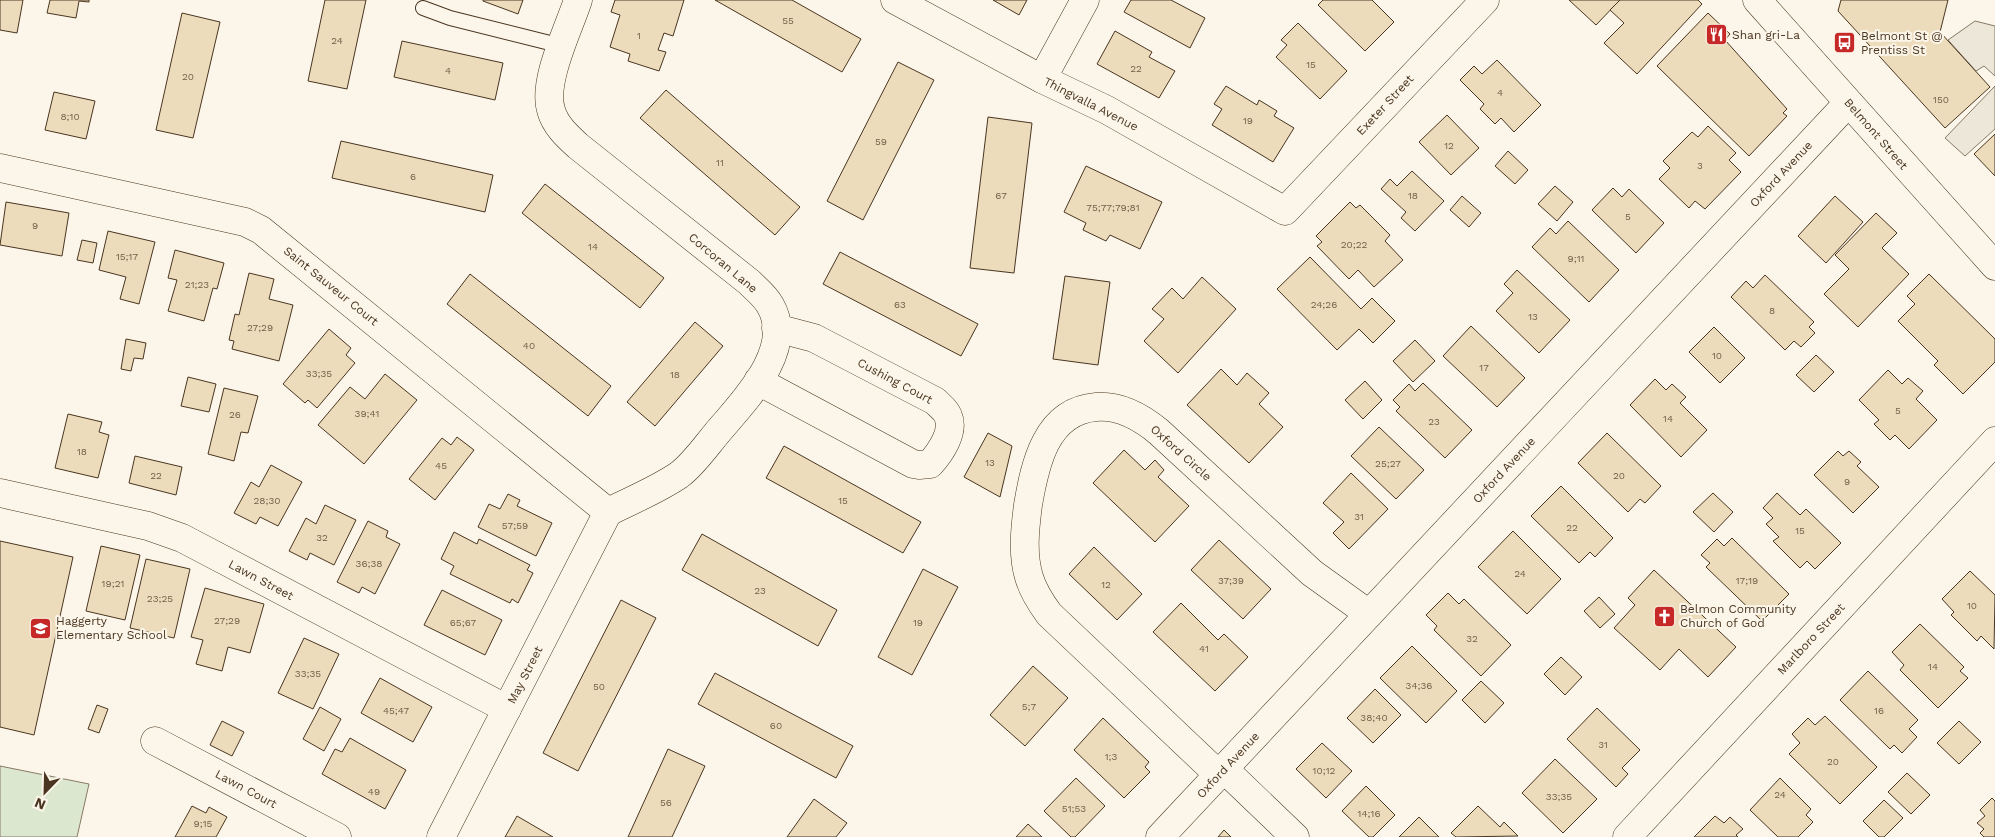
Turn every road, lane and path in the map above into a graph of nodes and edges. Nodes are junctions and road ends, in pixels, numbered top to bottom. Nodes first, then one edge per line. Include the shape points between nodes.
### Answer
1 (578, 0) edge
2 (895, 0) edge
3 (1085, 0) edge
4 (1484, 0) edge
5 (1758, 0) edge
6 (423, 8) dead end
7 (562, 46) junction
8 (1042, 79) junction
9 (1848, 103) junction
10 (0, 168) edge
11 (1285, 211) joint
12 (1995, 266) edge
13 (776, 328) junction
14 (758, 381) junction
15 (1995, 441) edge
16 (0, 494) edge
17 (608, 512) junction
18 (1369, 614) junction
19 (507, 709) junction
20 (155, 741) dead end
21 (1221, 772) junction
22 (337, 837) edge
23 (441, 837) edge
24 (1160, 837) edge
25 (1295, 837) edge
26 (1627, 837) edge

1 - 7 street, Corcoran Lane
2 - 8 street, Thingvalla Avenue
3 - 8 street
4 - 11 street, Exeter Street
5 - 9 street, Belmont Street
6 - 7 lane via 450,18
7 - 13 street, Corcoran Lane via 549,92 551,111 560,127 578,146 749,282 769,304
8 - 11 street, Thingvalla Avenue via 1107,110
9 - 12 street, Belmont Street
9 - 18 street, Oxford Avenue
10 - 17 street, Saint Sauveur Court via 246,222 261,230
13 - 14 street, Corcoran Lane via 773,353
13 - 14 street, Cushing Court via 814,338 935,401 949,417 948,435 930,464 913,464
14 - 17 street, Corcoran Lane via 685,470
15 - 26 street, Marlboro Street
16 - 19 street, Lawn Street via 148,526 176,536
17 - 19 street, May Street
18 - 21 street, Oxford Avenue
18 - 21 street, Oxford Circle via 1312,574 1141,419 1104,407 1080,410 1061,420 1042,450 1031,489 1025,547 1033,589 1049,614
19 - 23 street, May Street
20 - 22 street, Lawn Court
21 - 24 street, Oxford Avenue
21 - 25 street, Oxford Circle

